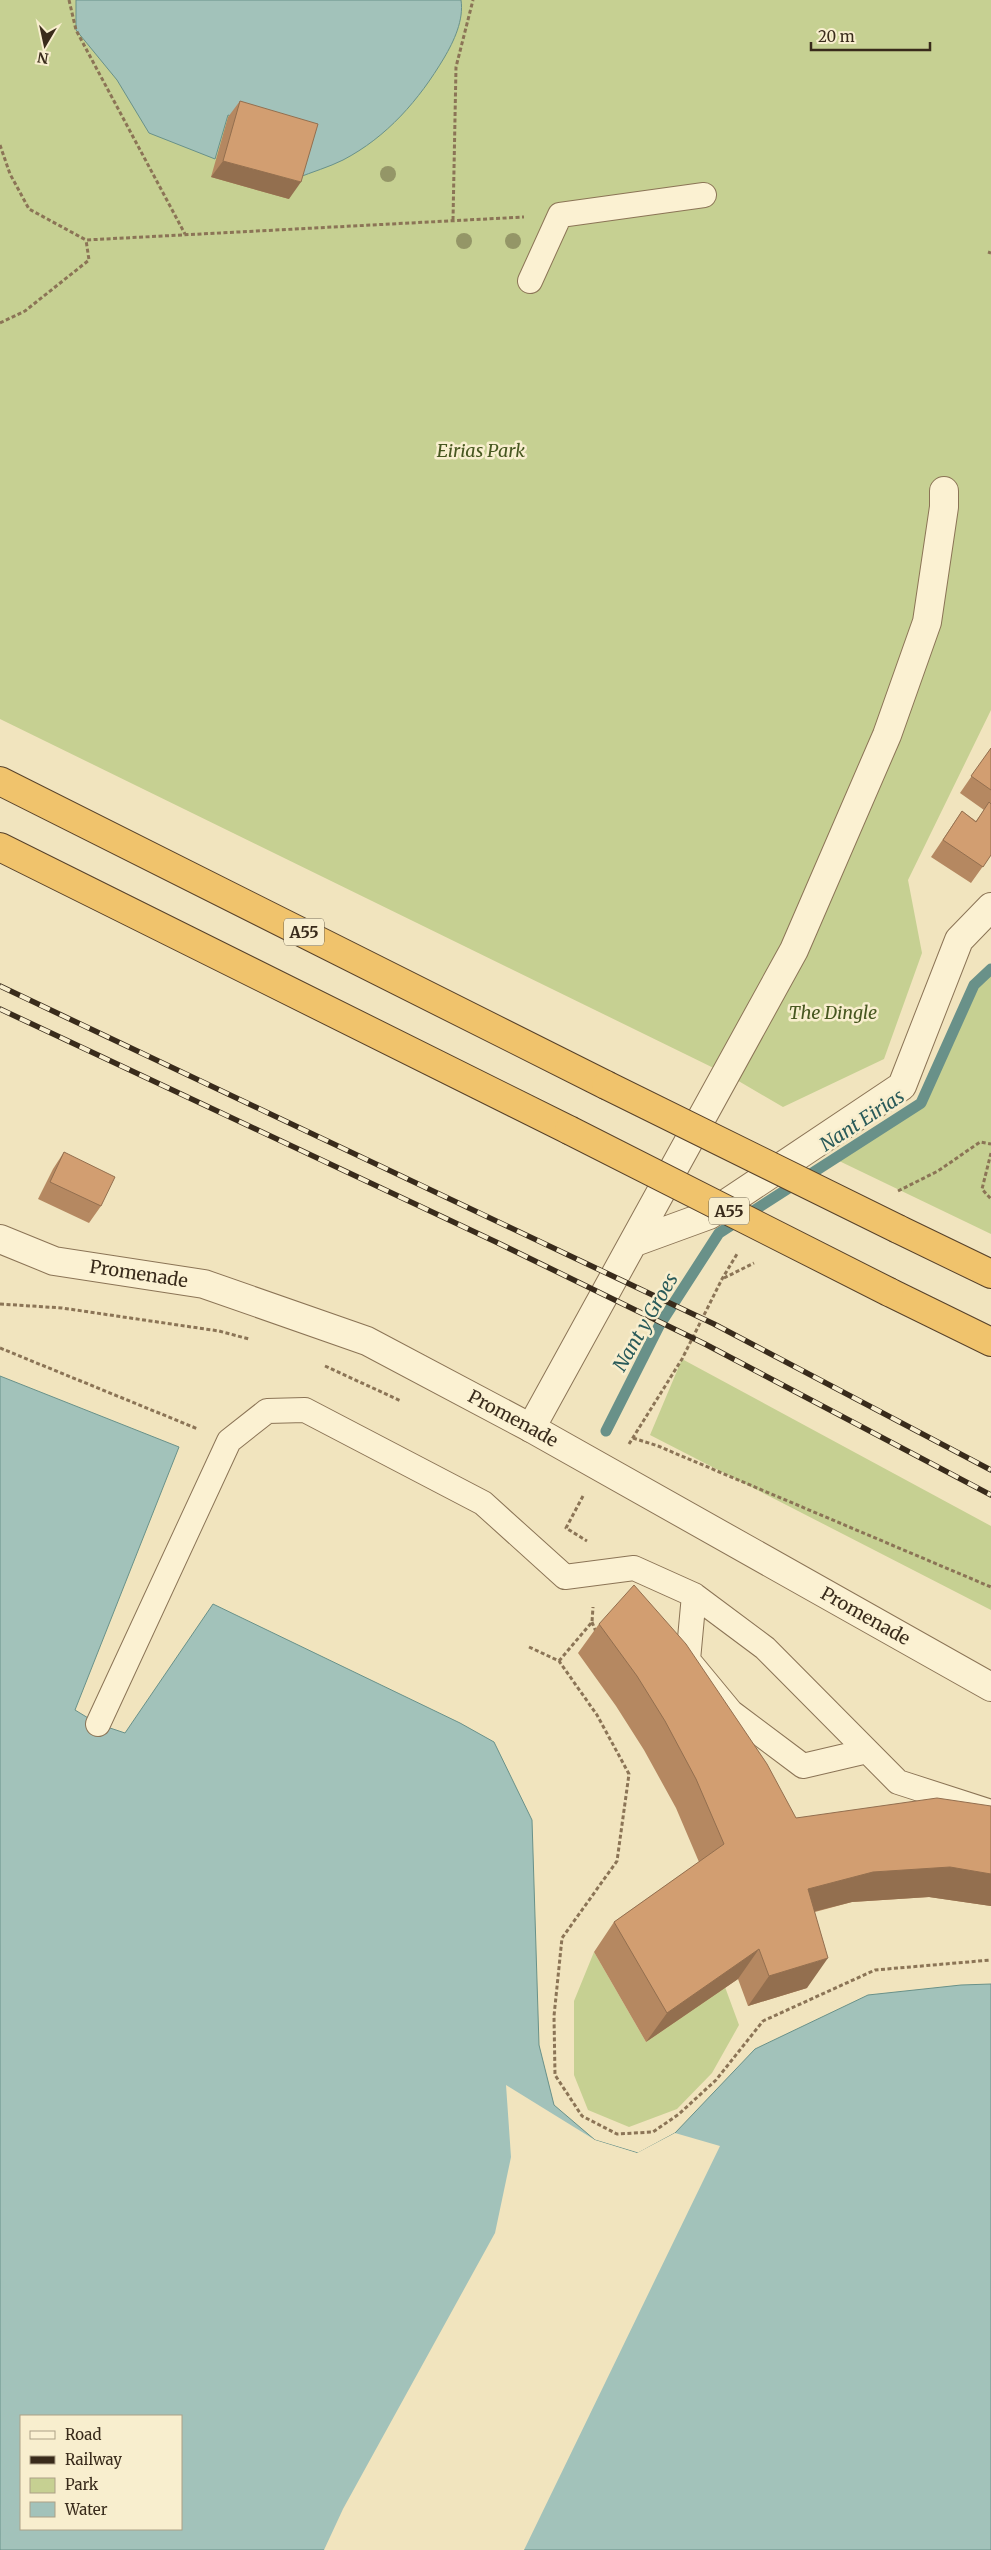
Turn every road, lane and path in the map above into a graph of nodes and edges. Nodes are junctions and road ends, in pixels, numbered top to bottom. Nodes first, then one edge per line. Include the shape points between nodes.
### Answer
1 (69, 0) edge
2 (473, 0) edge
3 (0, 145) edge
4 (704, 195) dead end
5 (560, 215) junction
6 (453, 220) junction
7 (185, 234) junction
8 (86, 240) junction
9 (530, 281) dead end
10 (0, 322) edge
11 (944, 491) dead end
12 (0, 781) edge
13 (0, 847) edge
14 (991, 907) edge
15 (991, 1153) edge
16 (991, 1199) edge
17 (0, 1239) edge
18 (635, 1242) junction
19 (991, 1274) edge
20 (722, 1279) dead end
21 (0, 1304) edge
22 (253, 1340) dead end
23 (991, 1342) edge
24 (0, 1348) edge
25 (321, 1364) dead end
26 (405, 1403) dead end
27 (531, 1428) junction
28 (633, 1438) junction
29 (229, 1441) junction
30 (611, 1475) junction
31 (575, 1491) dead end
32 (583, 1496) junction
33 (566, 1528) dead end
34 (991, 1587) edge
35 (694, 1595) junction
36 (592, 1622) dead end
37 (596, 1633) dead end
38 (529, 1647) dead end
39 (991, 1687) edge
40 (98, 1724) dead end
41 (867, 1751) junction
42 (991, 1812) edge
43 (991, 1960) edge

1 - 7 path via 76,30
2 - 6 path via 456,67
3 - 8 path via 10,174 29,209
4 - 5 lane
5 - 6 path
5 - 9 lane
6 - 7 path
7 - 8 path
8 - 10 path via 89,260 25,311
11 - 18 street via 926,622 887,735 794,950
12 - 19 highway, A55, bridge
13 - 23 highway, A55, bridge
14 - 18 street via 958,940 902,1086 709,1215
15 - 16 path via 982,1188
17 - 27 street, Promenade via 54,1260 204,1284 367,1341
18 - 27 street
20 - 28 path via 682,1359
21 - 22 path via 62,1308 199,1328
24 - 29 path
25 - 26 path
27 - 30 street, Promenade
28 - 30 path
28 - 34 path
29 - 35 lane via 267,1411 305,1410 482,1503 565,1576 634,1568
29 - 40 lane
30 - 32 path via 595,1503
30 - 39 street, Promenade
31 - 32 path
32 - 33 path
35 - 41 lane via 765,1648
35 - 41 lane via 688,1660 731,1712 803,1766
36 - 37 path
38 - 43 path via 559,1661 597,1715 629,1774 617,1861 562,1938 554,2016 555,2075 582,2116 617,2134 653,2132 680,2114 716,2080 763,2021 875,1970
41 - 42 lane via 898,1782

